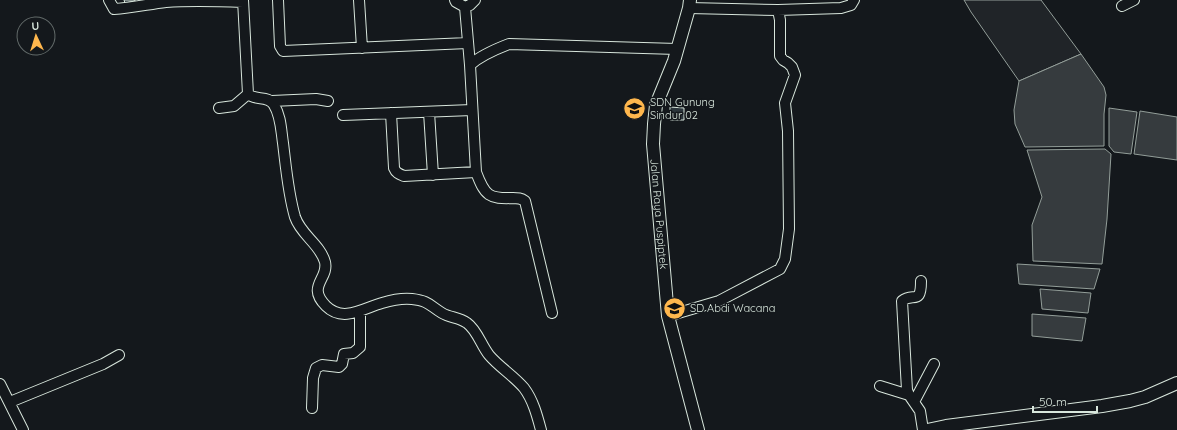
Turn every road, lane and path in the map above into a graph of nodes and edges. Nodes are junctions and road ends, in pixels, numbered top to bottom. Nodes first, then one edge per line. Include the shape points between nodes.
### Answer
1 (109, 0) edge
2 (278, 0) edge
3 (359, 0) edge
4 (455, 0) edge
5 (475, 0) edge
6 (854, 0) edge
7 (1134, 0) edge
8 (243, 1) edge
9 (690, 4) edge
10 (1122, 6) dead end
11 (465, 7) junction
12 (778, 10) junction
13 (468, 43) junction
14 (362, 48) junction
15 (677, 49) junction
16 (470, 64) junction
17 (248, 94) junction
18 (328, 101) dead end
19 (272, 102) junction
20 (219, 108) dead end
21 (472, 110) junction
22 (429, 112) junction
23 (391, 113) junction
24 (343, 115) dead end
25 (476, 172) junction
26 (433, 175) junction
27 (921, 281) dead end
28 (360, 311) junction
29 (552, 313) dead end
30 (668, 316) junction
31 (120, 354) dead end
32 (934, 364) dead end
33 (1177, 383) edge
34 (0, 384) edge
35 (880, 386) dead end
36 (911, 398) junction
37 (10, 402) junction
38 (312, 408) dead end
39 (23, 430) edge
40 (541, 430) edge
41 (698, 430) edge
42 (923, 430) edge
43 (927, 430) edge

1 - 8 street via 114,10 165,2
2 - 14 street via 280,46 283,51
3 - 14 street
4 - 11 street
5 - 11 street
6 - 12 street via 851,5 841,8
7 - 10 street
8 - 17 street
9 - 12 street
9 - 15 main road, Jalan Raya Puspiptek
11 - 13 street
12 - 30 street via 780,56 792,67 794,75 785,103 788,131 789,229 784,264 780,269 719,301
13 - 14 street
13 - 16 street
15 - 16 street via 509,44
15 - 30 main road, Jalan Raya Puspiptek via 656,105 653,144
16 - 21 street
17 - 19 street
17 - 20 street via 234,106
18 - 19 street via 316,99
19 - 28 street via 280,116 295,216 303,231 320,251 325,263 324,274 317,290 326,306 333,312 346,315
21 - 22 street
21 - 25 street
22 - 23 street
22 - 26 street
23 - 24 street
23 - 26 street via 396,172 404,176
25 - 26 street
25 - 29 street via 482,187 492,197 518,198 525,201
27 - 36 street via 919,295 902,301 904,353
28 - 38 street via 360,347 353,353 344,354 339,367 322,365 316,368
28 - 40 street via 382,303 410,298 430,303 441,313 466,322 489,355 523,387 529,396
30 - 41 main road, Jalan Raya Puspiptek
31 - 37 street via 103,364
32 - 36 street
33 - 43 main road via 1130,401
34 - 37 street
35 - 36 street
36 - 42 street via 920,411
37 - 39 street

